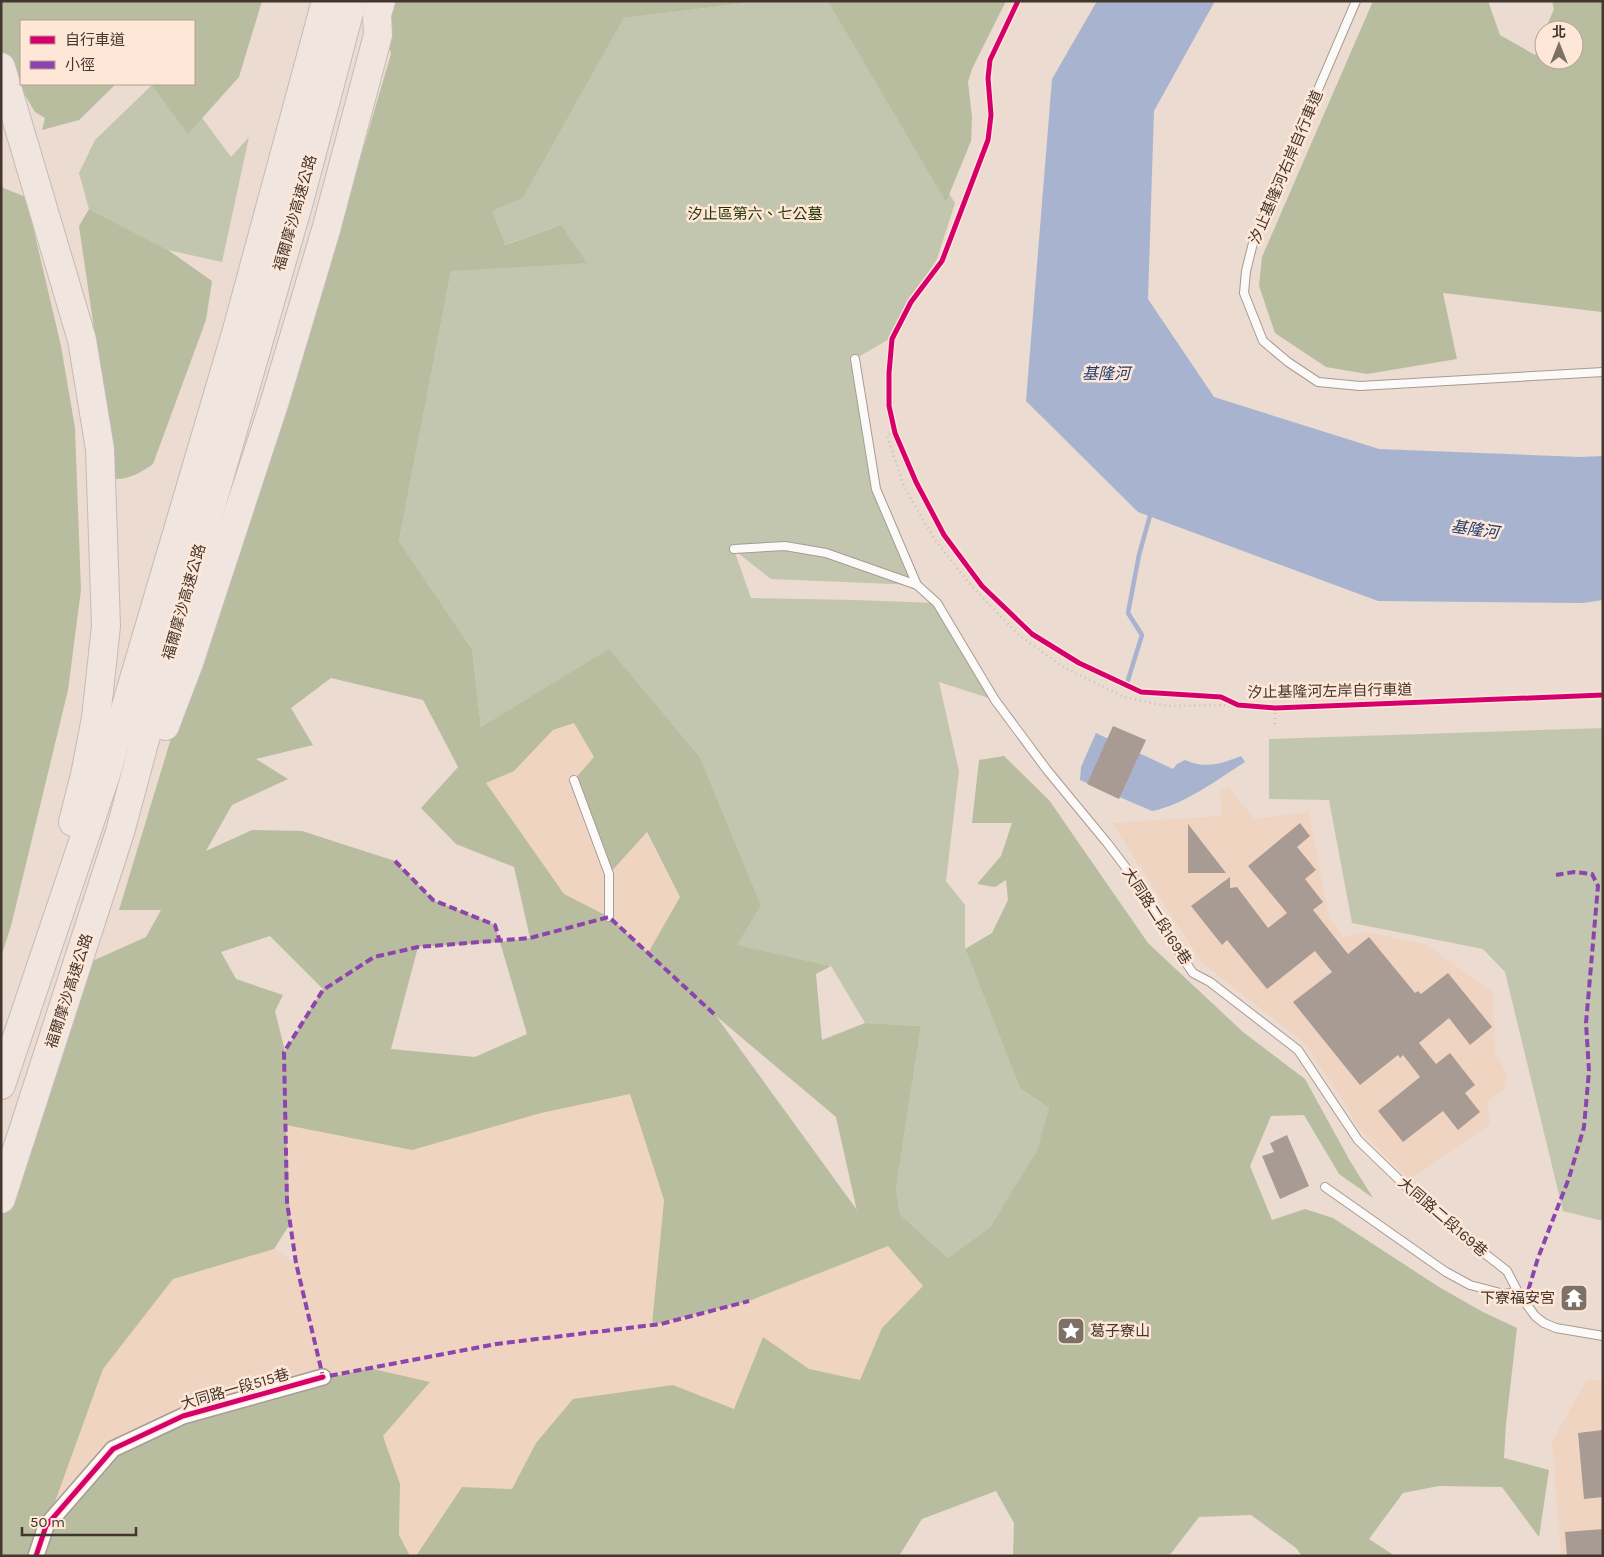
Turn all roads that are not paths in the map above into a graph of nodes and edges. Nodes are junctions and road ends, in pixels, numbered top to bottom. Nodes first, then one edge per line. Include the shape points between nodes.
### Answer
1 (326, 1) edge
2 (352, 1) edge
3 (380, 1) edge
4 (394, 1) edge
5 (1356, 1) edge
6 (378, 35) junction
7 (1, 68) edge
8 (855, 359) dead end
9 (1603, 372) edge
10 (734, 549) dead end
11 (917, 585) junction
12 (139, 762) junction
13 (574, 780) dead end
14 (66, 895) junction
15 (608, 917) dead end
16 (1, 1084) edge
17 (1325, 1187) dead end
18 (1, 1199) edge
19 (1518, 1292) junction
20 (1603, 1336) edge
21 (323, 1377) dead end
22 (36, 1556) edge

1 - 14 highway, 福爾摩沙高速公路 via 237,330 106,774
2 - 12 highway, 福爾摩沙高速公路 via 295,217
3 - 6 highway
4 - 6 highway
5 - 9 lane, 汐止基隆河右岸自行車道 via 1254,239 1244,293 1263,342 1318,382 1360,386
6 - 12 highway via 326,230 275,401 189,663 166,724
7 - 14 highway via 82,340 100,449 106,626 96,718 73,822
8 - 11 lane via 876,489
10 - 11 lane, 大同路二段169巷 via 785,546 826,554
11 - 19 lane, 大同路二段169巷 via 937,604 995,700 1041,763 1139,885 1193,973 1210,982 1298,1050 1358,1140 1460,1235 1507,1270
12 - 18 highway, 福爾摩沙高速公路 via 120,832
13 - 15 lane via 609,874
14 - 16 highway, 福爾摩沙高速公路
17 - 19 lane via 1470,1286 1504,1294
19 - 20 lane, 大同路二段169巷 via 1544,1323
21 - 22 street, 大同路一段515巷 via 183,1416 113,1449 46,1526

